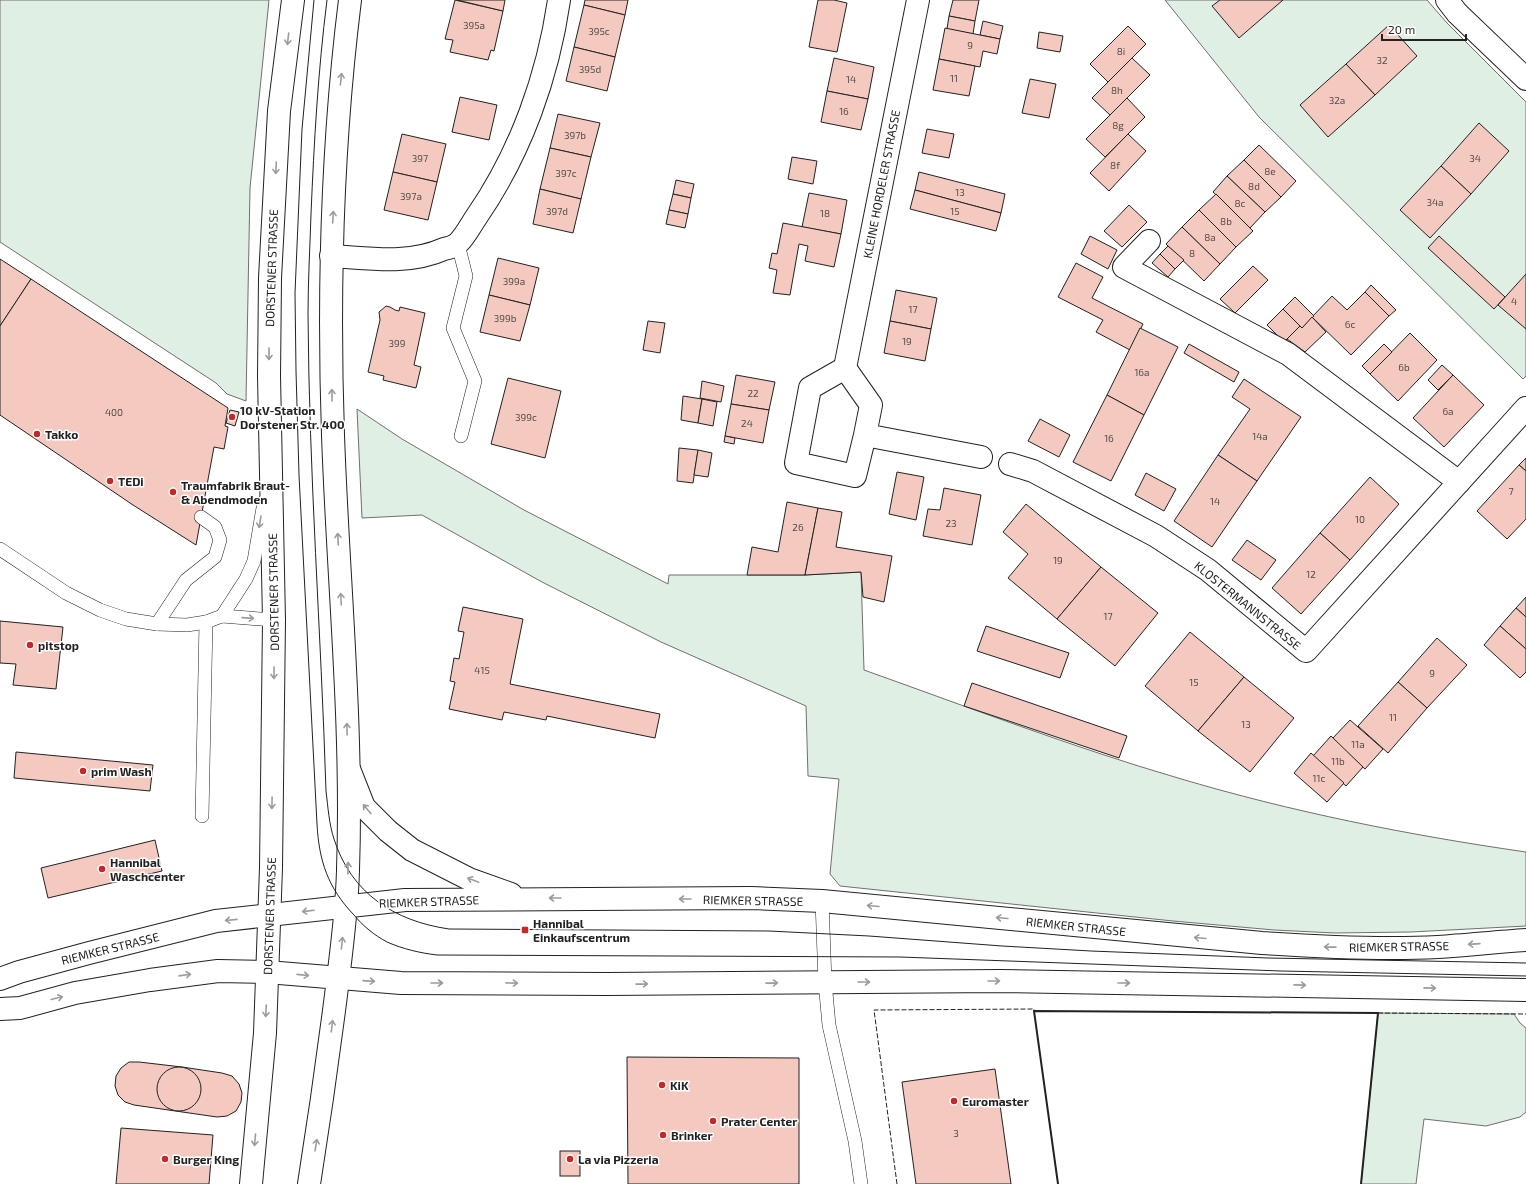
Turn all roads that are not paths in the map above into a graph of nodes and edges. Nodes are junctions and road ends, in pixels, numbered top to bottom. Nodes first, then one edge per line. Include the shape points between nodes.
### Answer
1 (293, 0) edge
2 (350, 0) edge
3 (560, 0) edge
4 (918, 0) edge
5 (1448, 0) edge
6 (1526, 79) edge
7 (1149, 241) dead end
8 (458, 244) junction
9 (331, 256) junction
10 (845, 368) junction
11 (1526, 408) edge
12 (865, 434) junction
13 (461, 436) dead end
14 (271, 456) junction
15 (981, 457) dead end
16 (1010, 464) dead end
17 (1459, 482) junction
18 (201, 517) dead end
19 (0, 549) edge
20 (222, 616) junction
21 (274, 620) junction
22 (206, 622) junction
23 (157, 624) junction
24 (348, 768) junction
25 (202, 816) dead end
26 (523, 898) junction
27 (822, 902) junction
28 (346, 907) junction
29 (270, 915) junction
30 (1519, 941) edge
31 (267, 972) junction
32 (0, 979) edge
33 (338, 979) junction
34 (825, 982) junction
35 (1521, 989) edge
36 (0, 1010) edge
37 (251, 1184) edge
38 (309, 1184) edge
39 (861, 1184) edge

1 -> 14 main road, DORSTENER STRASSE via 279,111 270,278
9 -> 2 main road via 338,118
3 - 8 main road via 555,31 533,107 506,167
4 - 10 main road, KLEINE HORDELER STRASSE
5 - 6 main road via 1457,12
7 - 17 main road via 1124,267 1288,354
8 - 9 main road via 430,255 403,260
8 - 13 lane via 466,276 453,328 475,382
24 -> 9 main road via 333,435
10 - 12 main road via 871,404
10 - 12 main road via 810,388 796,463 855,476
11 - 17 main road, KLOSTERMANNSTRASSE
12 - 15 main road
14 -> 20 lane via 254,561 246,579
14 - 21 main road, DORSTENER STRASSE
16 - 17 main road, KLOSTERMANNSTRASSE via 1033,471 1156,536 1208,570 1306,651
18 - 23 lane via 215,527 220,540 215,557 186,580
19 - 23 lane via 66,593 100,610 126,619
20 -> 21 lane
20 - 22 lane
21 -> 29 main road, DORSTENER STRASSE
22 - 23 lane via 186,625
22 - 25 lane
26 -> 24 main road via 469,879 412,850 364,807
28 -> 24 main road
27 -> 26 main road, RIEMKER STRASSE via 751,898
26 - 28 main road, RIEMKER STRASSE via 405,900
30 -> 27 main road, RIEMKER STRASSE via 1437,947 1313,947
27 - 34 lane
28 -> 29 main road, RIEMKER STRASSE
33 -> 28 main road
29 - 31 main road, DORSTENER STRASSE
29 -> 32 main road, RIEMKER STRASSE via 216,921 88,953
31 -> 33 main road
36 -> 31 main road via 150,980 218,971
31 -> 37 main road, DORSTENER STRASSE via 265,1033
33 -> 34 main road via 401,983
38 -> 33 main road
34 -> 35 main road via 1000,981
34 - 39 lane via 829,1025 855,1141

